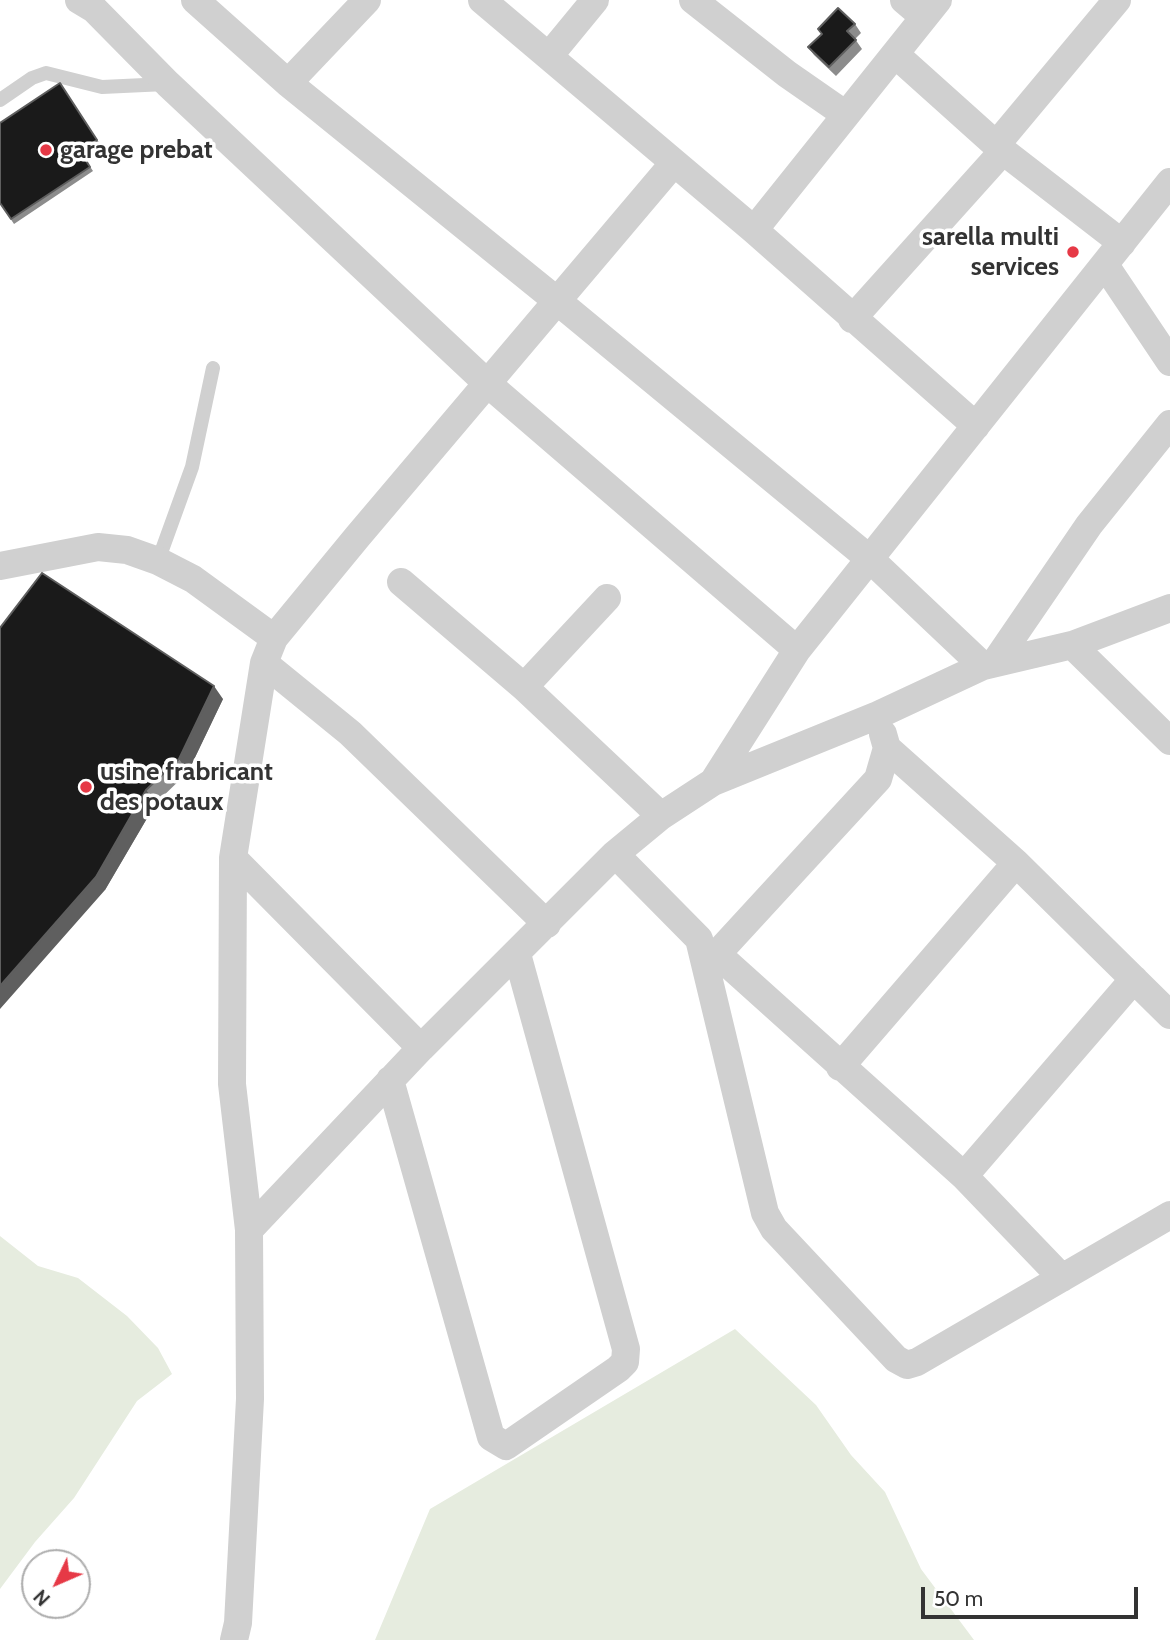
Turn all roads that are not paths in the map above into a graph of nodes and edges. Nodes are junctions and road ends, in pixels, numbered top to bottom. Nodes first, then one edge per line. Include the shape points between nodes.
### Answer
1 (195, 0) edge
2 (367, 0) edge
3 (482, 0) edge
4 (595, 0) edge
5 (693, 0) edge
6 (1116, 0) edge
7 (92, 3) edge
8 (922, 6) edge
9 (896, 55) junction
10 (550, 56) junction
11 (288, 83) junction
12 (168, 84) junction
13 (0, 100) edge
14 (846, 115) junction
15 (1000, 148) junction
16 (673, 164) junction
17 (1170, 182) edge
18 (754, 230) junction
19 (1113, 254) junction
20 (556, 300) junction
21 (852, 319) junction
22 (1170, 362) edge
23 (213, 368) dead end
24 (488, 384) junction
25 (1170, 424) edge
26 (976, 426) junction
27 (871, 560) junction
28 (158, 561) junction
29 (0, 566) edge
30 (401, 582) dead end
31 (607, 598) dead end
32 (1170, 608) edge
33 (1072, 645) junction
34 (797, 650) junction
35 (269, 651) junction
36 (989, 664) junction
37 (524, 687) junction
38 (878, 715) junction
39 (1170, 741) edge
40 (887, 748) junction
41 (713, 782) junction
42 (661, 816) junction
43 (615, 855) junction
44 (233, 858) junction
45 (1016, 863) junction
46 (547, 924) junction
47 (708, 946) junction
48 (517, 954) junction
49 (1134, 979) junction
50 (1170, 1015) edge
51 (421, 1048) junction
52 (840, 1067) junction
53 (390, 1080) junction
54 (964, 1176) junction
55 (1170, 1214) edge
56 (249, 1230) junction
57 (1062, 1278) junction
58 (234, 1640) edge

1 - 11 street
2 - 11 street
3 - 10 street
4 - 10 street
5 - 14 street via 786,75
6 - 15 street
7 - 12 street
8 - 9 street
9 - 14 street
9 - 15 street
10 - 16 street
11 - 20 street
12 - 13 lane via 102,87 46,73
12 - 24 street
14 - 18 street
15 - 19 street
15 - 21 street
16 - 18 street
16 - 20 street
17 - 19 street
18 - 21 street
19 - 22 street
19 - 26 street
20 - 24 street
20 - 27 street
21 - 26 street
23 - 28 lane via 192,467
24 - 34 street
24 - 35 street
25 - 36 street via 1089,525
26 - 27 street
27 - 34 street
27 - 36 street
28 - 29 street via 127,550 98,547
28 - 35 street via 193,579
30 - 37 street
31 - 37 street
32 - 33 street
33 - 36 street
33 - 39 street
34 - 41 street
35 - 44 street
35 - 46 street
36 - 38 street
37 - 42 street
38 - 40 street
38 - 41 street
40 - 45 street
40 - 47 street via 878,779
41 - 42 street
42 - 43 street
43 - 46 street
43 - 47 street
44 - 51 street
44 - 56 street via 232,1084
45 - 49 street
45 - 52 street
46 - 48 street
47 - 52 street
47 - 57 street via 765,1213 774,1229 897,1359 907,1365 917,1362
48 - 51 street
48 - 53 street via 626,1349 625,1362 618,1369 506,1446 491,1437
49 - 50 street
49 - 54 street
51 - 53 street
52 - 54 street
53 - 56 street
54 - 57 street
55 - 57 street
56 - 58 street via 250,1399

